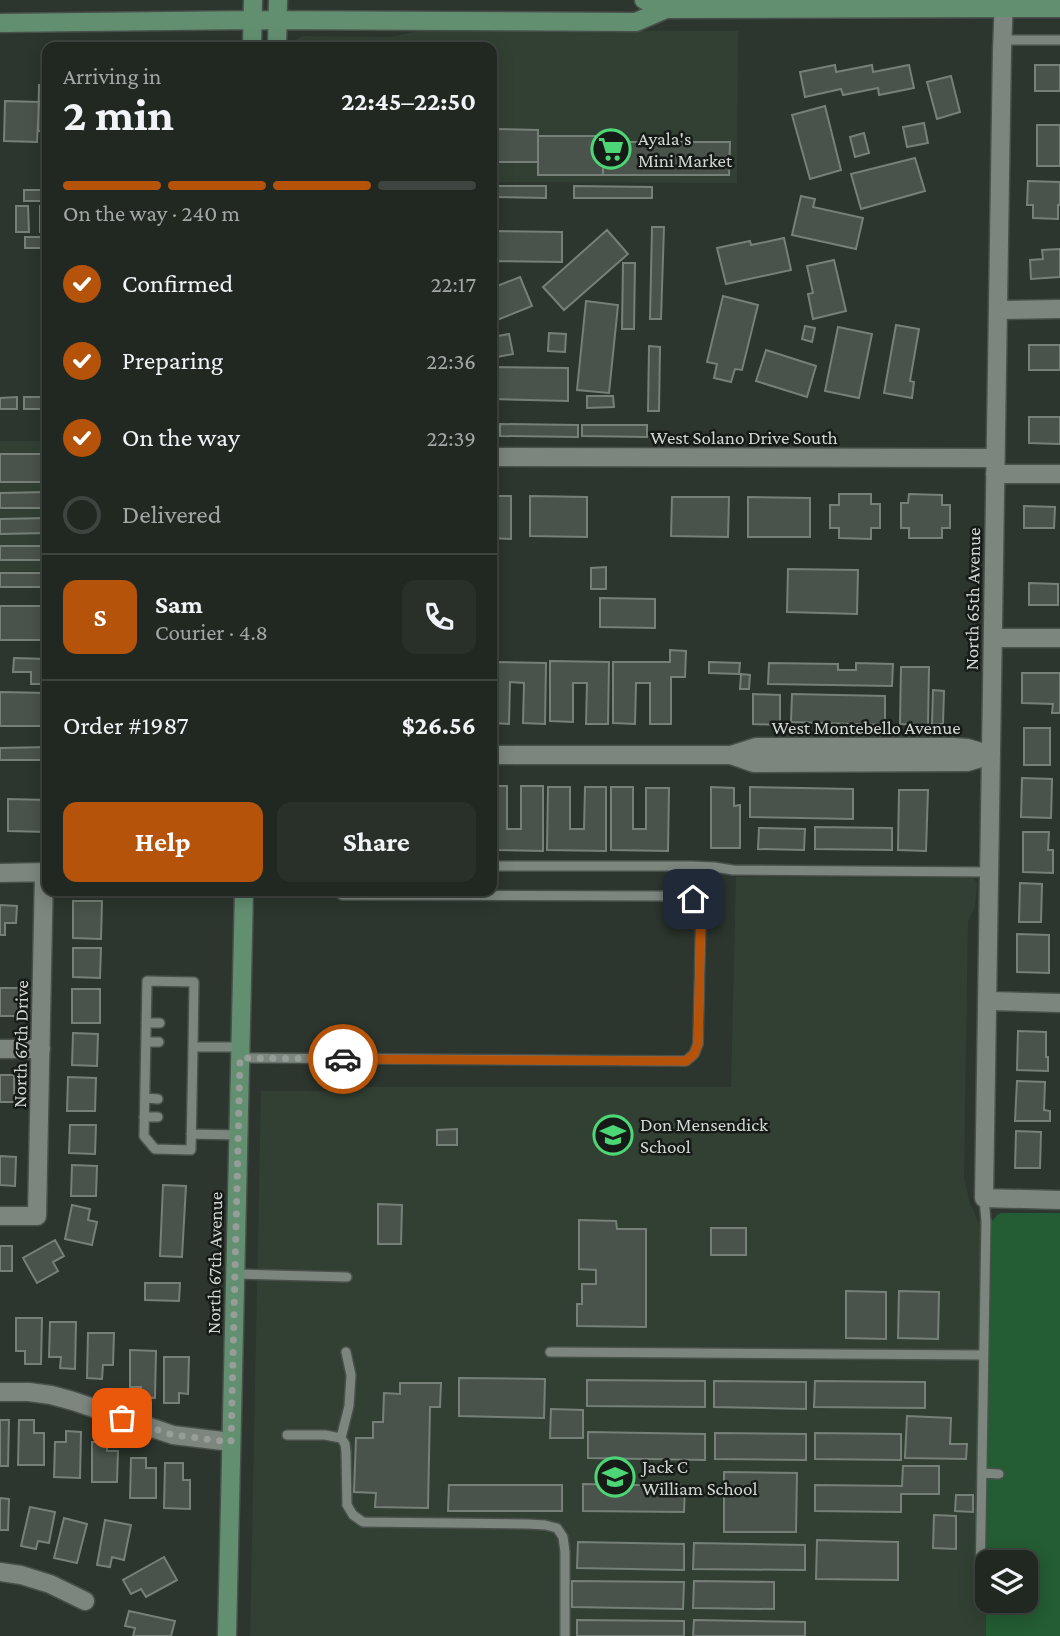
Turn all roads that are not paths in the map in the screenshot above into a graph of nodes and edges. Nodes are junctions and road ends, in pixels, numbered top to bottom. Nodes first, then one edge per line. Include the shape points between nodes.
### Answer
1 (253, 0) edge
2 (278, 0) edge
3 (644, 0) edge
4 (1004, 4) edge
5 (1060, 8) edge
6 (666, 9) junction
7 (253, 20) junction
8 (278, 20) junction
9 (0, 23) edge
10 (1002, 40) junction
11 (1060, 40) edge
12 (252, 42) edge
13 (277, 42) edge
14 (1060, 309) edge
15 (998, 310) junction
16 (497, 457) edge
17 (995, 466) junction
18 (1060, 474) edge
19 (993, 638) junction
20 (1060, 638) edge
21 (497, 755) edge
22 (991, 755) junction
23 (497, 866) edge
24 (42, 872) edge
25 (989, 872) junction
26 (0, 873) edge
27 (497, 895) edge
28 (45, 896) edge
29 (244, 896) edge
30 (987, 1001) junction
31 (1060, 1003) edge
32 (146, 1023) junction
33 (160, 1023) dead end
34 (182, 1023) dead end
35 (193, 1023) junction
36 (146, 1042) junction
37 (159, 1042) dead end
38 (189, 1044) junction
39 (0, 1049) edge
40 (41, 1049) junction
41 (240, 1052) junction
42 (145, 1098) junction
43 (158, 1098) dead end
44 (181, 1099) dead end
45 (192, 1099) junction
46 (144, 1117) junction
47 (158, 1117) dead end
48 (180, 1118) dead end
49 (192, 1118) junction
50 (191, 1134) junction
51 (238, 1135) junction
52 (984, 1198) junction
53 (1060, 1200) edge
54 (0, 1216) edge
55 (235, 1274) junction
56 (347, 1277) dead end
57 (346, 1352) dead end
58 (550, 1352) dead end
59 (983, 1355) junction
60 (0, 1392) edge
61 (287, 1435) dead end
62 (341, 1438) junction
63 (231, 1442) junction
64 (982, 1473) junction
65 (999, 1474) dead end
66 (981, 1550) edge
67 (0, 1572) edge
68 (85, 1601) dead end
69 (226, 1636) edge
70 (565, 1636) edge

1 - 7 main road
2 - 8 main road
3 - 6 main road
4 - 5 main road
4 - 6 main road
4 - 10 street, North 65th Avenue
6 - 8 main road via 636,22
7 - 8 main road
7 - 9 main road
7 - 12 main road
8 - 13 main road
10 - 11 lane
10 - 15 street, North 65th Avenue
14 - 15 street
15 - 17 street, North 65th Avenue
16 - 17 street, West Solano Drive South
17 - 18 street, West Solano Drive South
17 - 19 street, North 65th Avenue
19 - 20 street
19 - 22 street, North 65th Avenue
21 - 22 street, West Montebello Avenue via 732,755 754,763 967,762
22 - 25 street, North 65th Avenue
23 - 25 lane
24 - 26 street
25 - 30 street, North 65th Avenue
27 - 41 lane via 693,899 701,909 698,1044 694,1054 686,1061
28 - 40 street, North 67th Drive
29 - 41 main road, North 67th Avenue
30 - 31 street
30 - 52 street, North 65th Avenue
32 - 33 lane
32 - 35 lane via 147,981 194,982
32 - 36 lane
34 - 35 lane
35 - 38 lane
36 - 37 lane
36 - 42 lane
38 - 41 lane
38 - 45 lane
39 - 40 street
40 - 54 street, North 67th Drive via 37,1216
41 - 51 main road, North 67th Avenue
42 - 43 lane
42 - 46 lane
44 - 45 lane
45 - 49 lane
46 - 47 lane
46 - 50 lane via 144,1136 156,1149 191,1150
48 - 49 lane
49 - 50 lane
50 - 51 lane
51 - 55 main road, North 67th Avenue
52 - 53 street
52 - 59 lane
55 - 56 lane
55 - 63 main road, North 67th Avenue
57 - 62 lane via 351,1375
58 - 59 lane
59 - 64 lane
60 - 63 street via 51,1395 173,1435
61 - 62 lane
62 - 70 lane via 346,1452 346,1505 363,1522 557,1528 564,1538
63 - 69 main road, North 67th Avenue
64 - 65 lane
64 - 66 lane
67 - 68 street via 50,1584

